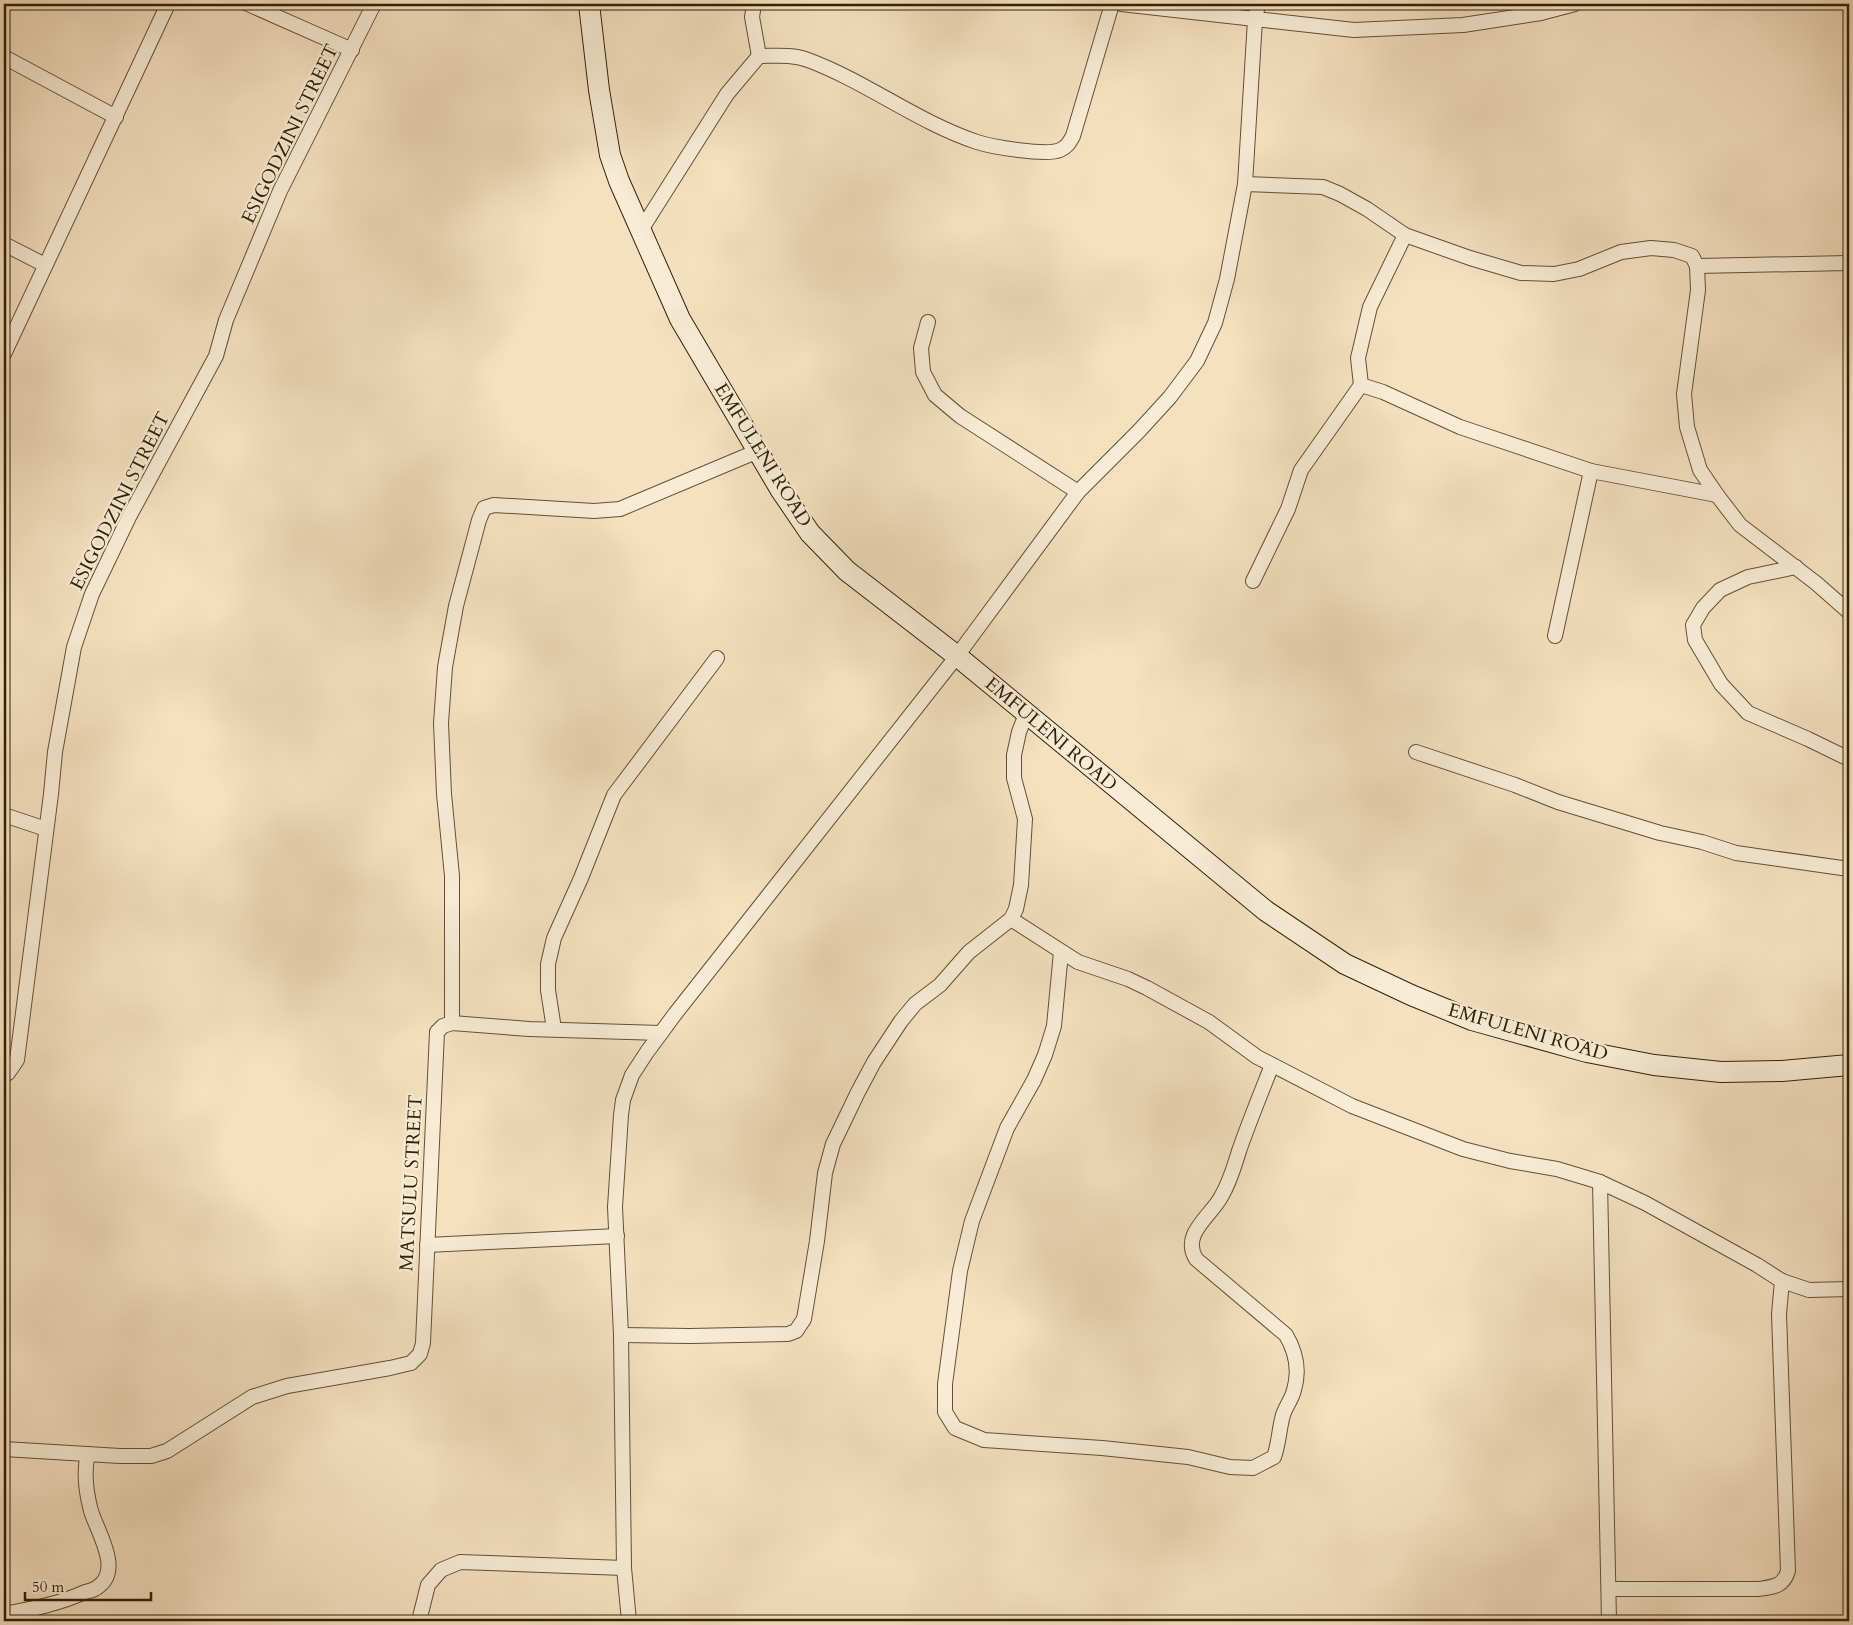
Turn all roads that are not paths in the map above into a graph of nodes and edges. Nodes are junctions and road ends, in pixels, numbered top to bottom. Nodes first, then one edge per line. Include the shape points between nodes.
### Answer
1 (168, 4) edge
2 (248, 4) edge
3 (374, 4) edge
4 (589, 4) edge
5 (754, 4) edge
6 (1112, 4) edge
7 (1121, 4) edge
8 (1258, 4) edge
9 (1575, 4) edge
10 (1255, 20) junction
11 (352, 50) junction
12 (759, 56) junction
13 (4, 57) edge
14 (116, 117) junction
15 (1245, 184) junction
16 (641, 230) junction
17 (1405, 234) junction
18 (4, 244) edge
19 (1849, 263) edge
20 (45, 265) junction
21 (1697, 266) junction
22 (928, 322) dead end
23 (4, 354) edge
24 (1361, 385) junction
25 (758, 451) junction
26 (1591, 471) junction
27 (1078, 492) junction
28 (1717, 495) junction
29 (1796, 567) junction
30 (1253, 581) dead end
31 (1849, 612) edge
32 (1556, 636) dead end
33 (957, 656) junction
34 (717, 658) dead end
35 (1026, 714) junction
36 (1416, 752) dead end
37 (1849, 759) edge
38 (4, 815) edge
39 (46, 829) junction
40 (1849, 869) edge
41 (1011, 918) junction
42 (1061, 952) junction
43 (452, 1023) junction
44 (554, 1029) junction
45 (661, 1033) junction
46 (1272, 1065) junction
47 (1849, 1065) edge
48 (4, 1075) edge
49 (1600, 1182) junction
50 (617, 1236) junction
51 (426, 1246) junction
52 (1782, 1281) junction
53 (1849, 1289) edge
54 (622, 1335) junction
55 (4, 1449) edge
56 (88, 1454) junction
57 (624, 1568) junction
58 (1609, 1589) junction
59 (4, 1614) edge
60 (419, 1621) edge
61 (628, 1621) edge
62 (1609, 1621) edge

1 - 14 street
2 - 11 street
3 - 11 street, ESIGODZINI STREET
4 - 16 street, EMFULENI ROAD via 610,155
5 - 12 street via 752,17
6 - 12 street via 1073,136 1068,145 1058,150 1042,152 978,143 806,59 787,55
7 - 10 street
8 - 10 street
9 - 10 street via 1541,14 1463,25 1354,30
10 - 15 street
11 - 39 street, ESIGODZINI STREET via 280,191 226,320 216,356 92,594 74,648 55,752
12 - 16 street via 727,94
13 - 14 street
14 - 20 street
15 - 17 street via 1323,187 1367,209
15 - 27 street via 1215,323 1197,360 1145,425
16 - 25 street, EMFULENI ROAD via 680,319
17 - 21 street via 1521,273 1554,274 1579,269 1621,252 1651,248 1692,256
17 - 24 street via 1370,307 1358,358
18 - 20 street
19 - 21 street
20 - 23 street
21 - 28 street via 1698,290 1684,394 1688,427 1700,470
22 - 27 street via 921,348 923,372 935,395 960,416
24 - 26 street via 1460,426
24 - 30 street via 1301,470 1288,509
25 - 33 street, EMFULENI ROAD via 810,533 846,571
25 - 43 street via 620,509 594,511 494,505 484,508 456,606 441,723 452,876
26 - 28 street
26 - 32 street
27 - 33 street
28 - 29 street via 1740,525
29 - 31 street
29 - 37 street via 1748,576 1720,590 1703,608 1694,625 1695,640 1721,684 1748,713
33 - 35 street, EMFULENI ROAD
33 - 45 street
34 - 44 street via 614,795 554,938 548,964
35 - 41 street via 1014,755 1014,778 1025,820 1021,885
35 - 47 street, EMFULENI ROAD via 1266,911 1345,964 1411,995 1472,1020 1587,1052 1654,1065 1721,1072
36 - 40 street via 1558,802 1660,833 1736,853
38 - 39 street
39 - 48 street, ESIGODZINI STREET via 17,1060
41 - 42 street
41 - 54 street via 969,952 940,985 915,1004 874,1062 846,1115 825,1173 804,1319 796,1331 788,1334
42 - 46 street via 1078,962 1147,988 1208,1022
42 - 46 street via 1054,1026 1046,1055 1007,1128 972,1221 960,1271 945,1384 946,1412 955,1428 984,1440 1188,1457 1230,1467 1253,1468 1274,1456 1283,1415 1294,1390 1297,1366 1294,1348 1274,1323 1196,1259 1191,1245 1192,1236 1220,1199 1232,1176
43 - 44 street
43 - 51 street, MATSULU STREET via 437,1032
44 - 45 street
45 - 50 street via 632,1075 623,1100 615,1207
46 - 49 street via 1352,1106 1463,1149 1510,1162 1557,1169
49 - 52 street via 1645,1203
49 - 58 street
50 - 51 street
50 - 54 street
51 - 56 street, MATSULU STREET via 423,1343 420,1354 411,1362 287,1386 252,1397 167,1451 150,1456
52 - 53 street via 1809,1290
52 - 58 street via 1786,1578 1778,1586 1758,1589
54 - 57 street
55 - 56 street
56 - 59 street via 85,1479 91,1511 109,1562 104,1580 99,1587 68,1600
57 - 60 street via 460,1562 441,1570 428,1585
57 - 61 street
58 - 62 street

